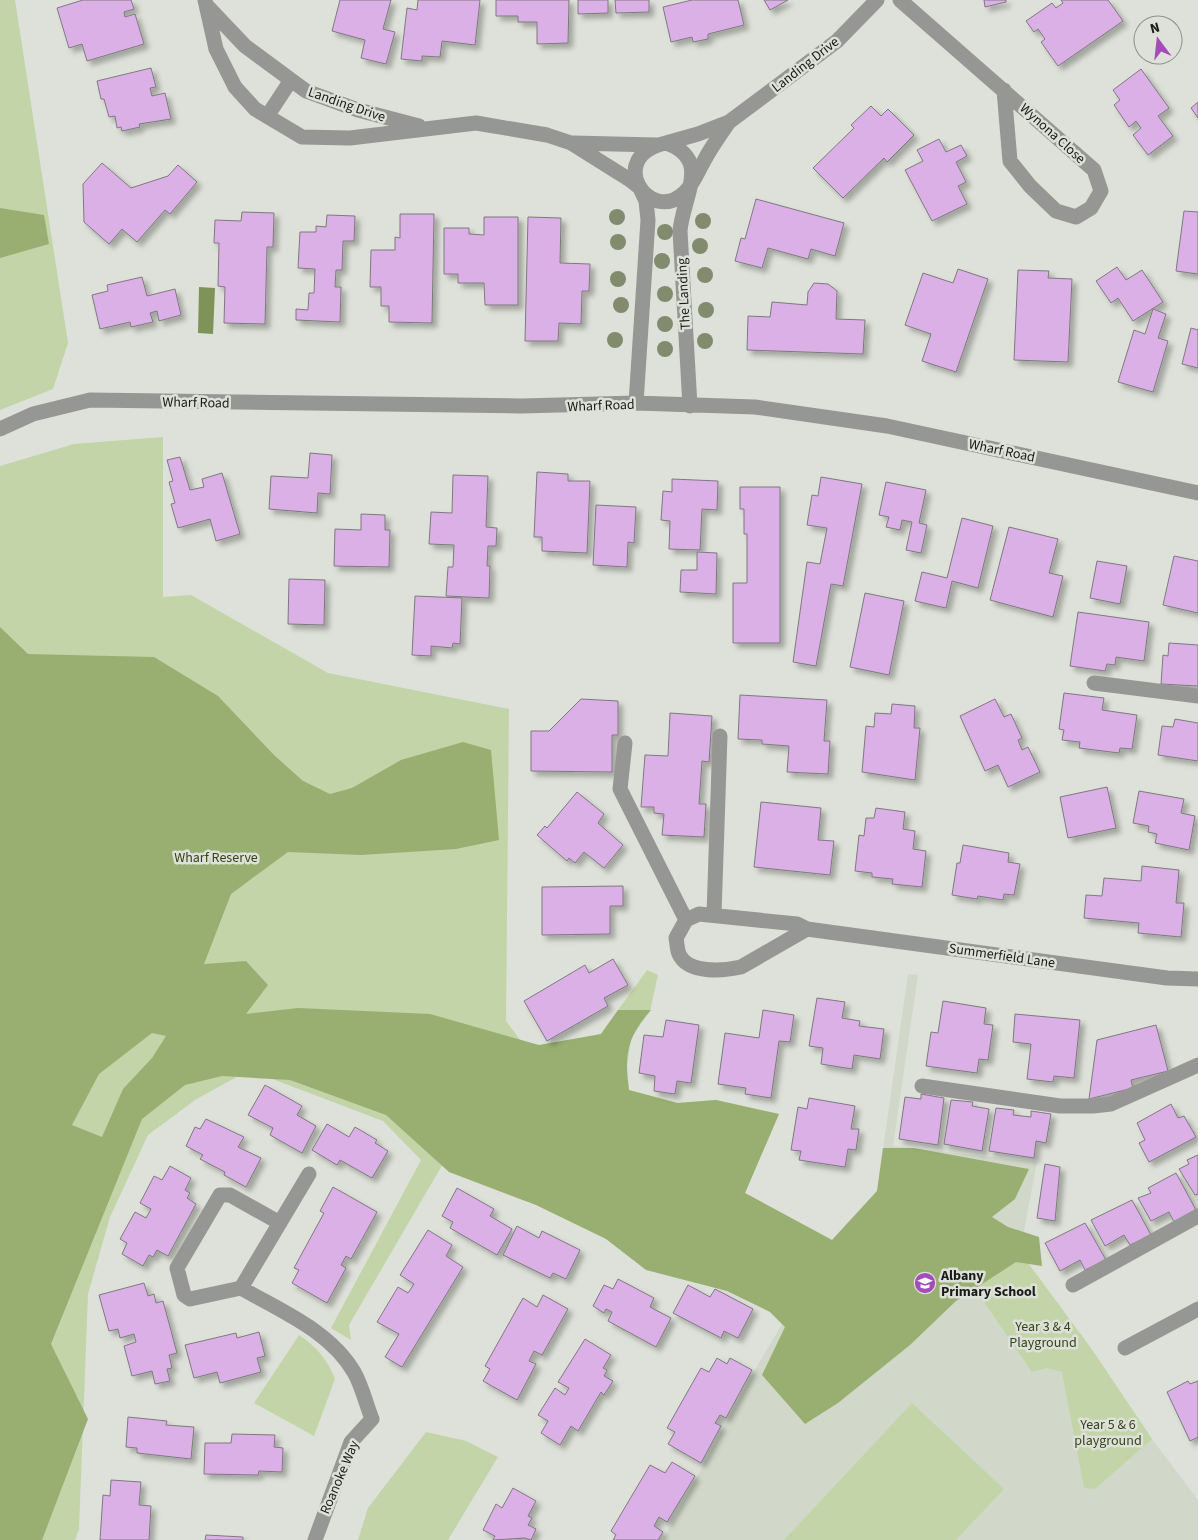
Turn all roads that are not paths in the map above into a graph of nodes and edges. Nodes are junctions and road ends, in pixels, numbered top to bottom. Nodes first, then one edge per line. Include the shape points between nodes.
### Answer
1 (877, 0) edge
2 (900, 0) edge
3 (206, 3) edge
4 (291, 80) junction
5 (1004, 90) junction
6 (268, 115) junction
7 (729, 122) junction
8 (427, 128) junction
9 (571, 143) junction
10 (661, 144) junction
11 (691, 184) junction
12 (640, 188) junction
13 (636, 403) junction
14 (690, 406) junction
15 (0, 429) edge
16 (1198, 493) edge
17 (1094, 683) dead end
18 (1198, 696) edge
19 (720, 736) dead end
20 (625, 743) dead end
21 (714, 915) junction
22 (686, 920) junction
23 (807, 929) junction
24 (1198, 979) edge
25 (1198, 1065) edge
26 (922, 1086) dead end
27 (310, 1174) dead end
28 (1198, 1216) edge
29 (280, 1223) junction
30 (1073, 1285) dead end
31 (241, 1288) junction
32 (1198, 1309) edge
33 (1124, 1348) dead end
34 (315, 1540) edge

1 - 7 street, Landing Drive via 837,41
2 - 5 street, Wynona Close
3 - 4 street, Landing Drive via 245,46
3 - 6 street, Landing Drive via 216,49 235,87 255,109
4 - 6 street
4 - 8 street, Landing Drive via 306,91 358,110
5 - 5 street, Wynona Close via 1094,170 1101,191 1091,208 1076,217 1056,210 1030,186 1010,161
6 - 8 street, Landing Drive via 302,137 350,138
7 - 10 street
7 - 11 street
8 - 9 street, Landing Drive via 476,123 546,135
9 - 10 street, Landing Drive
9 - 12 street, Landing Drive
10 - 11 street via 683,151 693,175
10 - 12 street via 648,149 636,164
11 - 12 street via 679,198 664,202 649,197
11 - 14 street, The Landing via 681,214 680,231
12 - 13 street via 648,220
13 - 14 street, Wharf Road
13 - 15 street, Wharf Road via 513,406 90,400 33,414
14 - 16 street, Wharf Road via 755,407 887,426
17 - 18 street
19 - 21 street
20 - 22 street via 620,789
21 - 22 street, Summerfield Lane via 699,914
21 - 23 street, Summerfield Lane via 797,924
22 - 23 street via 676,938 679,955 693,968 729,970 741,967
23 - 24 street, Summerfield Lane via 1145,975
25 - 26 street via 1111,1104 1093,1106 1060,1106
27 - 29 street
28 - 30 street
29 - 31 street
29 - 31 street via 230,1195 220,1195 176,1268 184,1295 190,1299
31 - 34 street, Roanoke Way via 330,1342 355,1374 372,1419 352,1442
32 - 33 street

